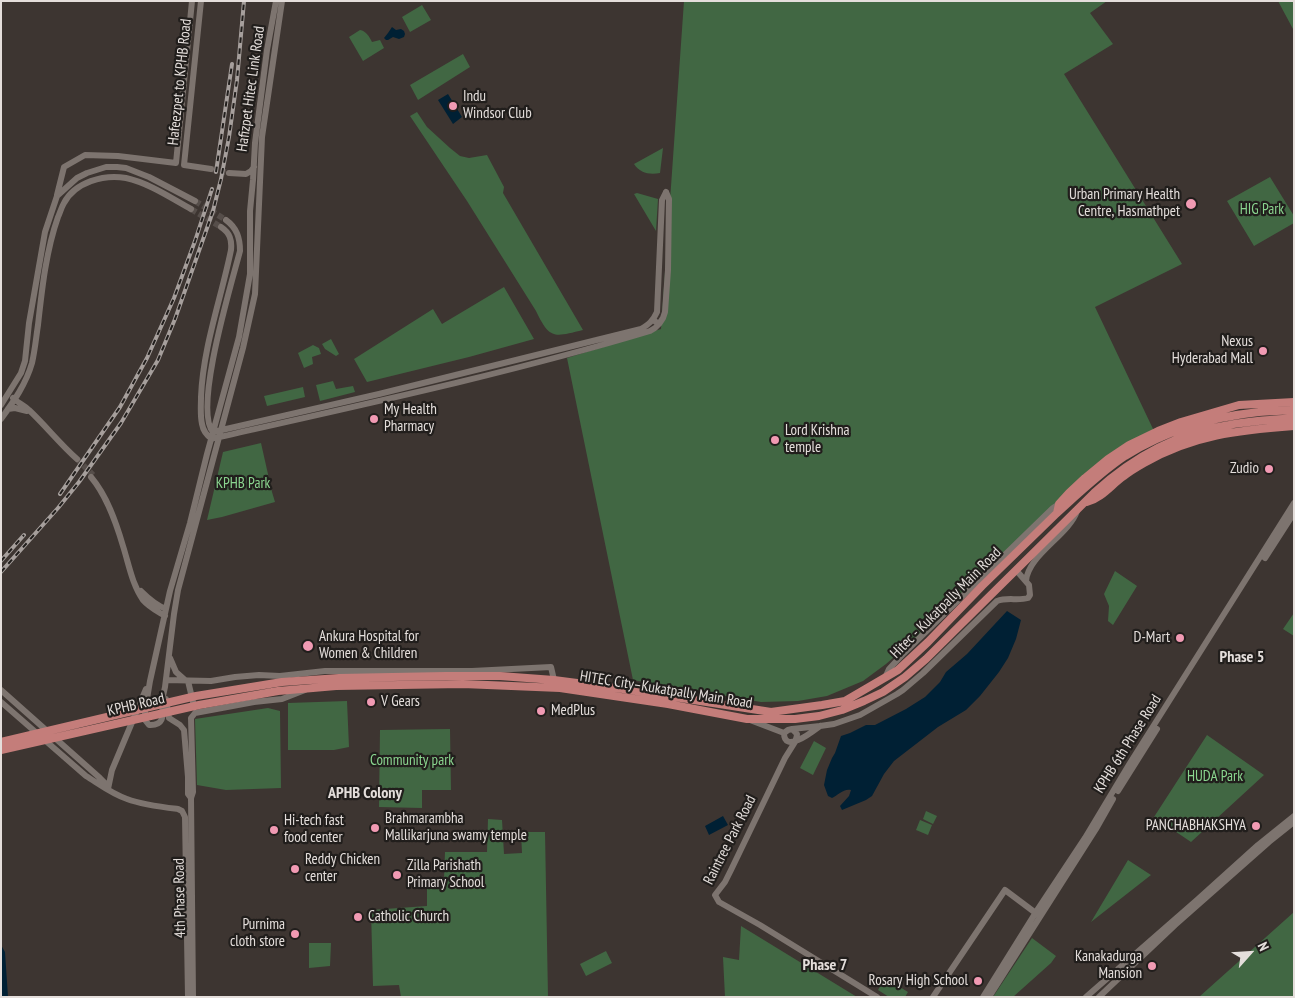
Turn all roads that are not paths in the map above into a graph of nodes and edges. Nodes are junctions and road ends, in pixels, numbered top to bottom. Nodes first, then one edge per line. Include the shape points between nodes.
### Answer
1 (192, 1) edge
2 (201, 1) edge
3 (276, 1) edge
4 (282, 1) edge
5 (254, 166) junction
6 (211, 169) tunnel mouth
7 (229, 173) tunnel mouth
8 (57, 196) junction
9 (195, 201) tunnel mouth
10 (191, 209) tunnel mouth
11 (226, 220) tunnel mouth
12 (221, 227) tunnel mouth
13 (656, 322) junction
14 (9, 393) junction
15 (16, 401) junction
16 (1291, 402) edge
17 (1, 405) edge
18 (315, 408) junction
19 (8, 409) junction
20 (1294, 410) edge
21 (27, 412) junction
22 (317, 416) junction
23 (1294, 418) edge
24 (1, 419) edge
25 (1292, 426) edge
26 (216, 435) junction
27 (92, 476) tunnel mouth
28 (1294, 503) edge
29 (1062, 505) junction
30 (1081, 506) junction
31 (1294, 513) edge
32 (1022, 564) joint
33 (1016, 570) junction
34 (1026, 581) junction
35 (166, 612) junction
36 (169, 652) junction
37 (885, 678) junction
38 (554, 680) junction
39 (150, 681) junction
40 (187, 681) junction
41 (166, 684) junction
42 (277, 687) junction
43 (311, 687) junction
44 (1, 690) edge
45 (1, 702) edge
46 (195, 713) junction
47 (747, 719) junction
48 (820, 726) junction
49 (792, 729) junction
50 (784, 736) junction
51 (1, 742) edge
52 (795, 742) junction
53 (1, 750) edge
54 (785, 758) junction
55 (108, 789) junction
56 (191, 798) junction
57 (1294, 816) edge
58 (1294, 822) edge
59 (1038, 914) junction
60 (188, 997) edge
61 (193, 997) edge
62 (877, 997) edge
63 (933, 997) edge
64 (983, 997) edge
65 (989, 997) edge
66 (1086, 997) edge
67 (1099, 997) edge

1 - 8 street via 176,164 85,155 64,167
2 - 6 street, Hafeezpet to KPHB Road via 184,165
3 - 5 street, Hafizpet Hitec Link Road
4 - 26 street via 262,137 255,294 243,348
5 - 7 street via 246,174
5 - 26 street, Hafizpet Hitec Link Road via 250,274
8 - 9 street via 77,178 106,167 117,167 149,177
8 - 14 street via 45,232 25,361
10 - 15 street via 140,182 121,177 105,177 73,191 64,202 52,234 32,362
11 - 26 street via 237,233 240,251 217,335 209,387 208,416 210,428
12 - 26 street via 227,231 232,243 202,380 201,413 206,435
13 - 13 street via 662,200 666,192 669,199 665,312 663,318
13 - 18 street via 641,329
13 - 22 street via 650,332
14 - 15 street
14 - 17 street
15 - 19 street
15 - 21 street
15 - 21 street via 29,410 76,460
16 - 25 main road
16 - 29 main road via 1239,405 1158,432 1108,459
18 - 22 street
18 - 26 street
19 - 21 street
19 - 24 street
20 - 29 main road via 1259,412 1176,431 1125,456
22 - 26 street
23 - 30 main road via 1229,424 1182,436 1137,459
25 - 30 main road, Hitec - Kukatpally Main Road via 1223,434 1188,443 1144,463
26 - 35 street via 207,454
26 - 36 street via 178,590
27 - 35 street via 113,515 133,582 145,602 155,610
28 - 59 street, KPHB 6th Phase Road
29 - 37 main road, Hitec - Kukatpally Main Road via 928,642
29 - 37 street via 1053,508 904,653
30 - 32 main road, Hitec - Kukatpally Main Road
30 - 34 street via 1073,520 1039,556
31 - 59 street, KPHB 6th Phase Road via 1096,828
32 - 33 main road, HITEC City–Kukatpally Main Road
33 - 34 street
33 - 47 main road, HITEC City–Kukatpally Main Road via 926,659 883,692 819,716
34 - 48 street via 1029,585 1028,598 997,601 903,690 860,715
35 - 39 street
36 - 40 street via 176,672
36 - 41 street
37 - 38 main road, Hitec - Kukatpally Main Road via 844,700 770,712
38 - 40 street via 551,667 472,671 325,671
38 - 42 main road, Hitec - Kukatpally Main Road via 464,675 339,678
39 - 41 street via 144,711 149,725 157,725 161,721
39 - 55 street via 112,770
40 - 41 street
40 - 46 street
41 - 56 street, 4th Phase Road via 169,718 184,730 188,794
42 - 43 main road, HITEC City–Kukatpally Main Road
42 - 51 main road, KPHB Road via 196,696
42 - 53 main road, KPHB Road
43 - 46 street, HITEC City–Kukatpally Main Road via 282,699
43 - 47 main road, HITEC City–Kukatpally Main Road via 464,684 560,688
44 - 55 street via 100,778
45 - 55 street via 86,776
46 - 56 street, 4th Phase Road via 191,718
47 - 50 street
48 - 49 street
48 - 52 street
49 - 50 street
49 - 52 street via 797,734
50 - 52 street via 789,742
50 - 54 street, Raintree Park Road
52 - 54 street, Raintree Park Road
54 - 62 street, Raintree Park Road via 716,898
55 - 60 street, 4th Phase Road via 126,799 178,809 185,817
56 - 61 street, 4th Phase Road
57 - 66 street
58 - 67 street via 1168,931
59 - 63 street via 1005,890
59 - 64 street, KPHB 6th Phase Road
59 - 65 street, KPHB 6th Phase Road

